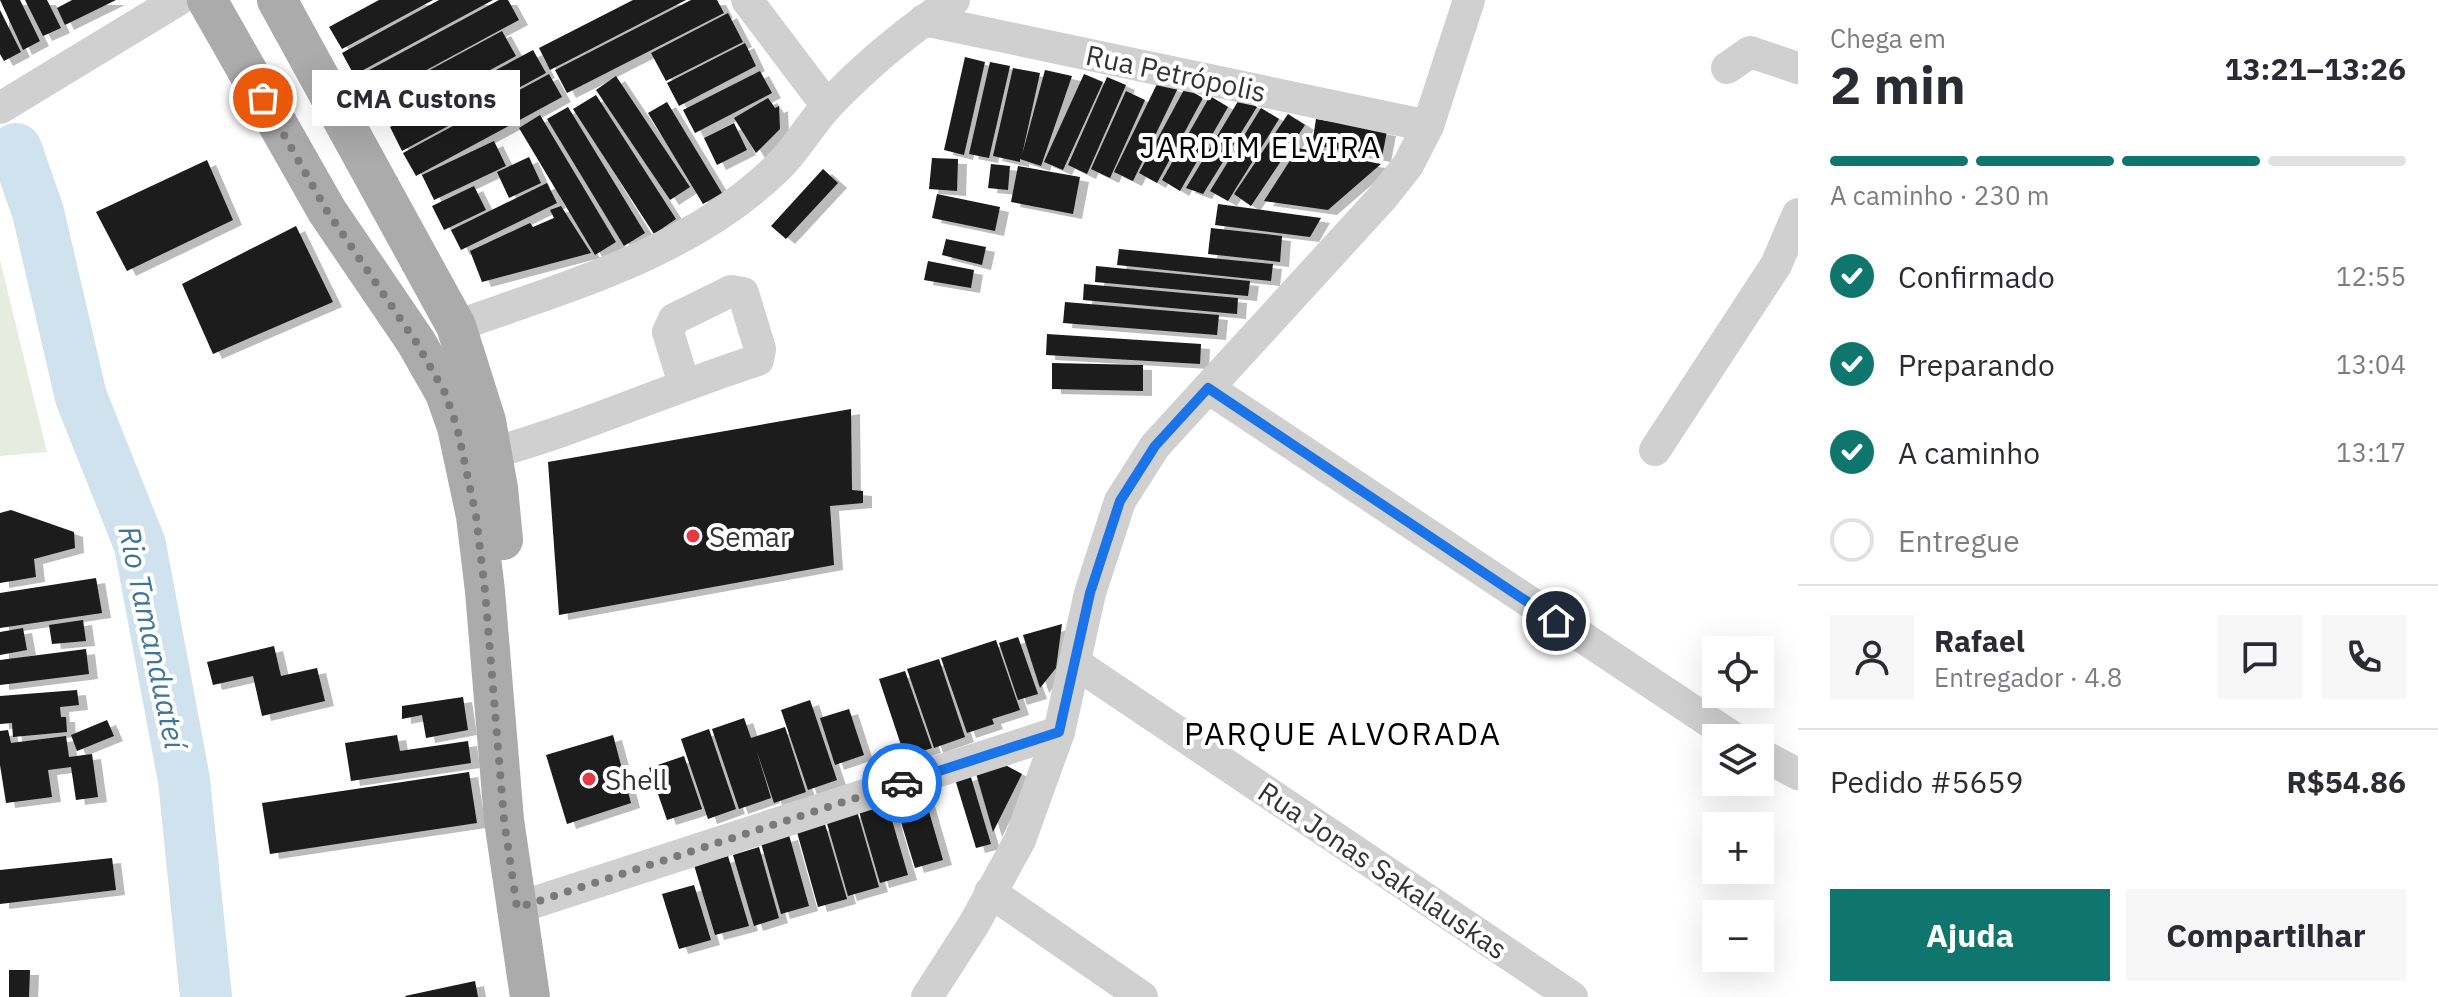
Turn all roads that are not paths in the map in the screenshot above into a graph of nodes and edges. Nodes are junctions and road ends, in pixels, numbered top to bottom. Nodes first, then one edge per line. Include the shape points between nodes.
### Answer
1 (178, 0) edge
2 (207, 0) edge
3 (277, 0) edge
4 (747, 0) edge
5 (954, 0) edge
6 (1469, 0) edge
7 (924, 20) junction
8 (1727, 68) dead end
9 (1798, 68) edge
10 (827, 106) junction
11 (0, 108) edge
12 (1428, 126) junction
13 (377, 179) junction
14 (327, 211) junction
15 (1798, 214) edge
16 (456, 326) junction
17 (684, 384) dead end
18 (1208, 388) junction
19 (1655, 450) dead end
20 (492, 453) junction
21 (1075, 663) junction
22 (1713, 724) edge
23 (1059, 732) junction
24 (1774, 761) edge
25 (1798, 774) edge
26 (990, 892) junction
27 (528, 905) junction
28 (530, 997) edge
29 (557, 997) edge
30 (927, 997) edge
31 (1142, 997) edge
32 (1572, 997) edge

1 - 11 street
2 - 14 main road
3 - 13 main road
4 - 10 street
5 - 7 street
6 - 12 street
7 - 10 street via 890,44
7 - 12 street, Rua Petrópolis
8 - 9 street via 1750,52
10 - 16 street via 777,169 685,235 599,275
12 - 18 street via 1408,165 1381,199
13 - 14 main road via 365,203 348,213
13 - 16 main road
14 - 27 main road via 416,342 457,427 485,591 504,820
15 - 19 street via 1776,265
16 - 20 main road
17 - 20 street via 553,436
18 - 21 street via 1155,446 1120,501 1090,593
18 - 22 street
20 - 27 main road via 526,814
21 - 23 street
21 - 32 street, Rua Jonas Sakalauskas
23 - 26 street via 1020,840
23 - 27 street
24 - 25 street
26 - 30 street
26 - 31 street
27 - 28 main road
27 - 29 main road

